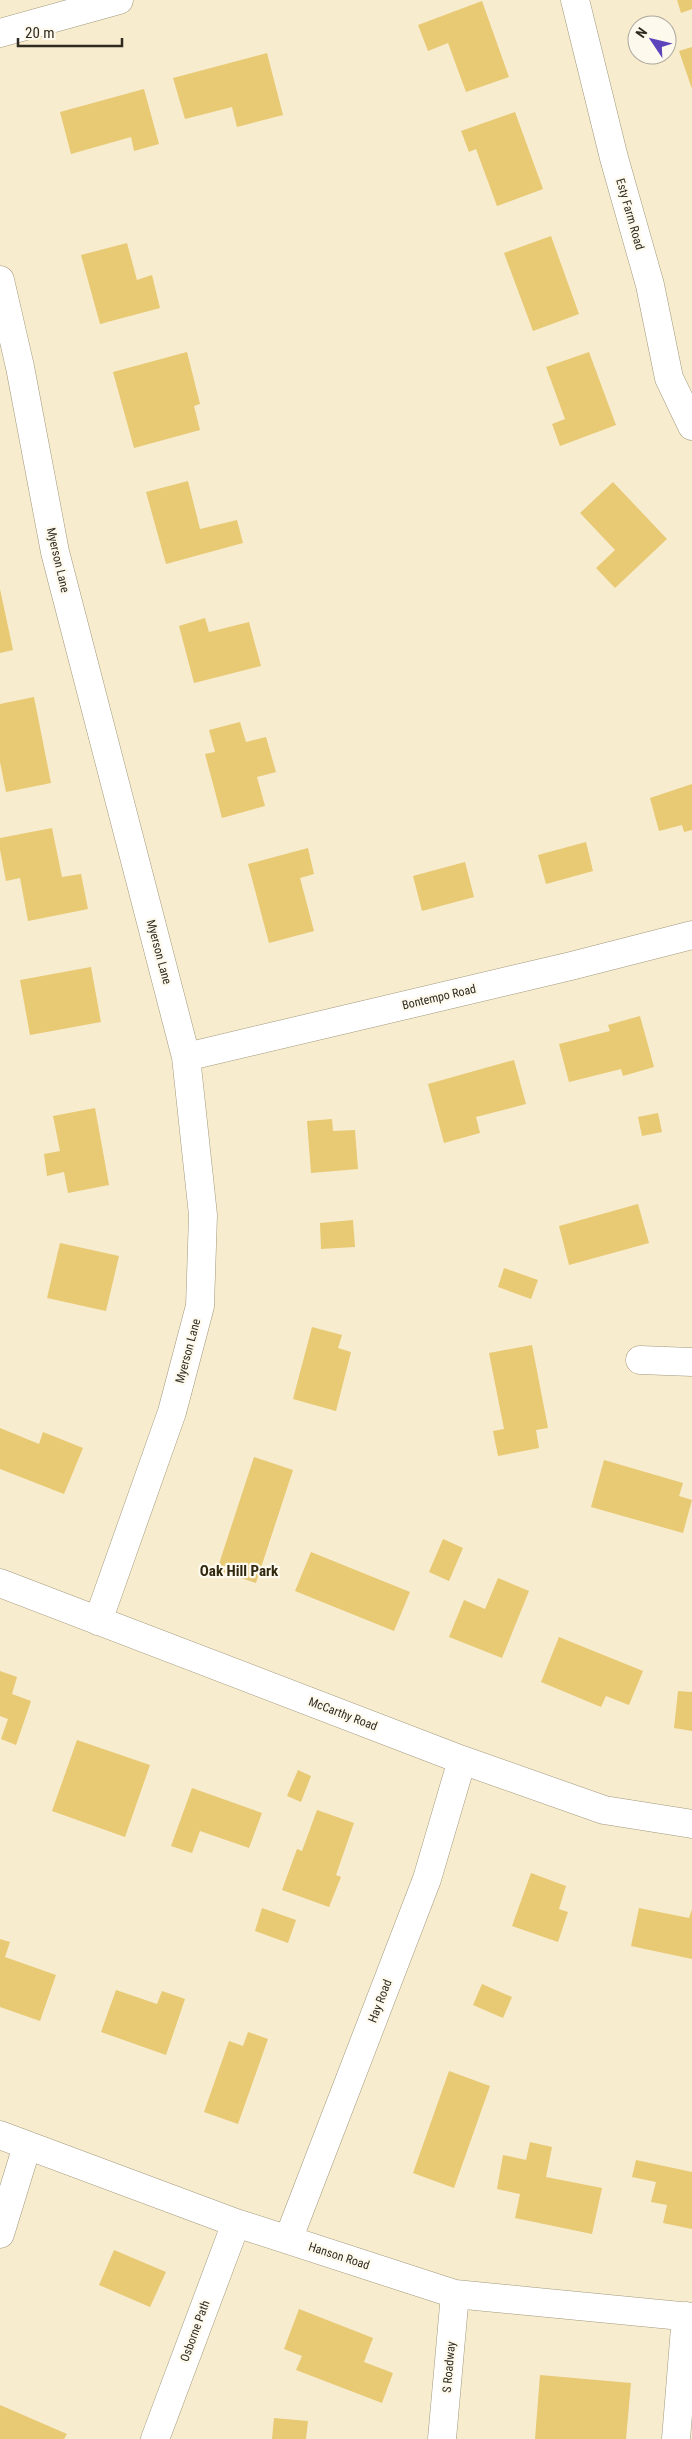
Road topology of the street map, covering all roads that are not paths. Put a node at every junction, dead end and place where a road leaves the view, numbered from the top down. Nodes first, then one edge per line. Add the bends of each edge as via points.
1 (119, 0) edge
2 (575, 0) edge
3 (0, 33) edge
4 (0, 280) edge
5 (692, 426) edge
6 (692, 935) edge
7 (186, 1057) junction
8 (640, 1360) dead end
9 (692, 1362) edge
10 (0, 1583) edge
11 (98, 1621) junction
12 (462, 1760) junction
13 (692, 1824) edge
14 (0, 2135) edge
15 (27, 2146) junction
16 (236, 2223) junction
17 (0, 2234) edge
18 (288, 2240) junction
19 (455, 2294) junction
20 (689, 2317) edge
21 (155, 2439) edge
22 (442, 2439) edge
23 (676, 2439) edge

1 - 3 street
2 - 5 street, Esty Farm Road via 650,285 669,378
4 - 7 street, Myerson Lane via 55,552
6 - 7 street, Bontempo Road
7 - 11 street, Myerson Lane via 203,1216 200,1306 172,1412
8 - 9 street
10 - 11 street, McCarthy Road
11 - 12 street, McCarthy Road
12 - 13 street, McCarthy Road via 604,1810
12 - 18 street, Hay Road via 427,1879
14 - 15 street, Hanson Road
15 - 16 street, Hanson Road
15 - 17 street
16 - 18 street, Hanson Road
16 - 21 street, Osborne Path
18 - 19 street, Hanson Road
19 - 20 street, Hanson Road
19 - 22 street, S Roadway
20 - 23 street

